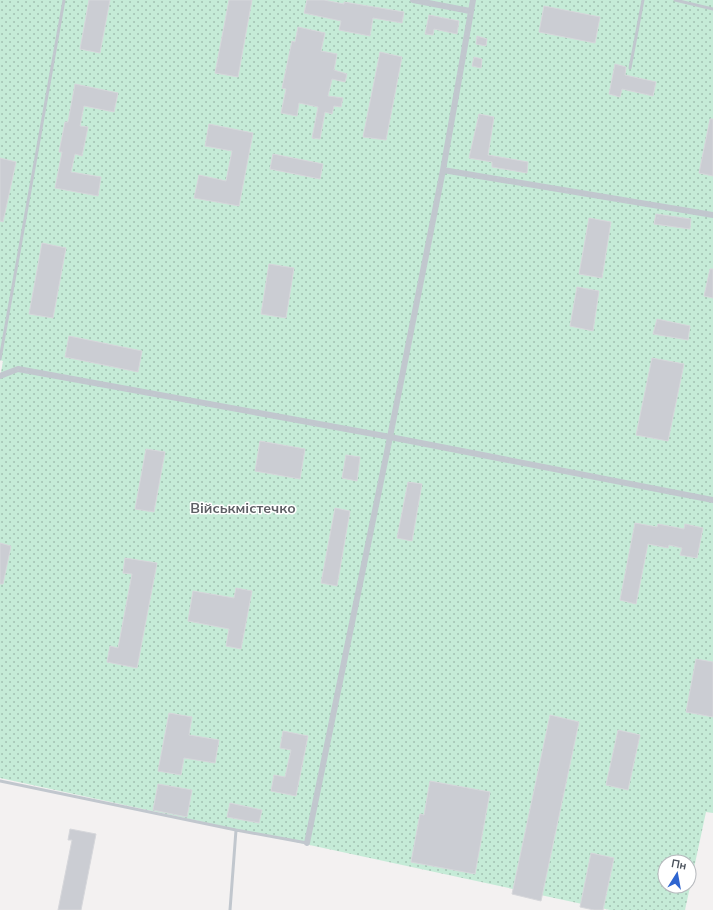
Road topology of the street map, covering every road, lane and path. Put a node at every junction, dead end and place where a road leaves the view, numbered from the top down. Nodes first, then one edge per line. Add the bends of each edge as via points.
1 (64, 0) edge
2 (413, 0) edge
3 (473, 0) edge
4 (643, 0) edge
5 (675, 0) edge
6 (713, 9) edge
7 (470, 12) junction
8 (630, 68) dead end
9 (443, 170) junction
10 (713, 215) edge
11 (0, 359) edge
12 (0, 376) edge
13 (390, 437) junction
14 (713, 500) edge
15 (0, 781) edge
16 (236, 830) junction
17 (307, 843) joint
18 (230, 910) edge

1 - 11 lane
2 - 7 street
3 - 7 street
4 - 8 lane
5 - 6 lane
7 - 9 street
9 - 10 street
9 - 13 street
12 - 13 street via 18,369
13 - 14 street
13 - 17 street
15 - 16 lane
16 - 17 lane
16 - 18 lane

